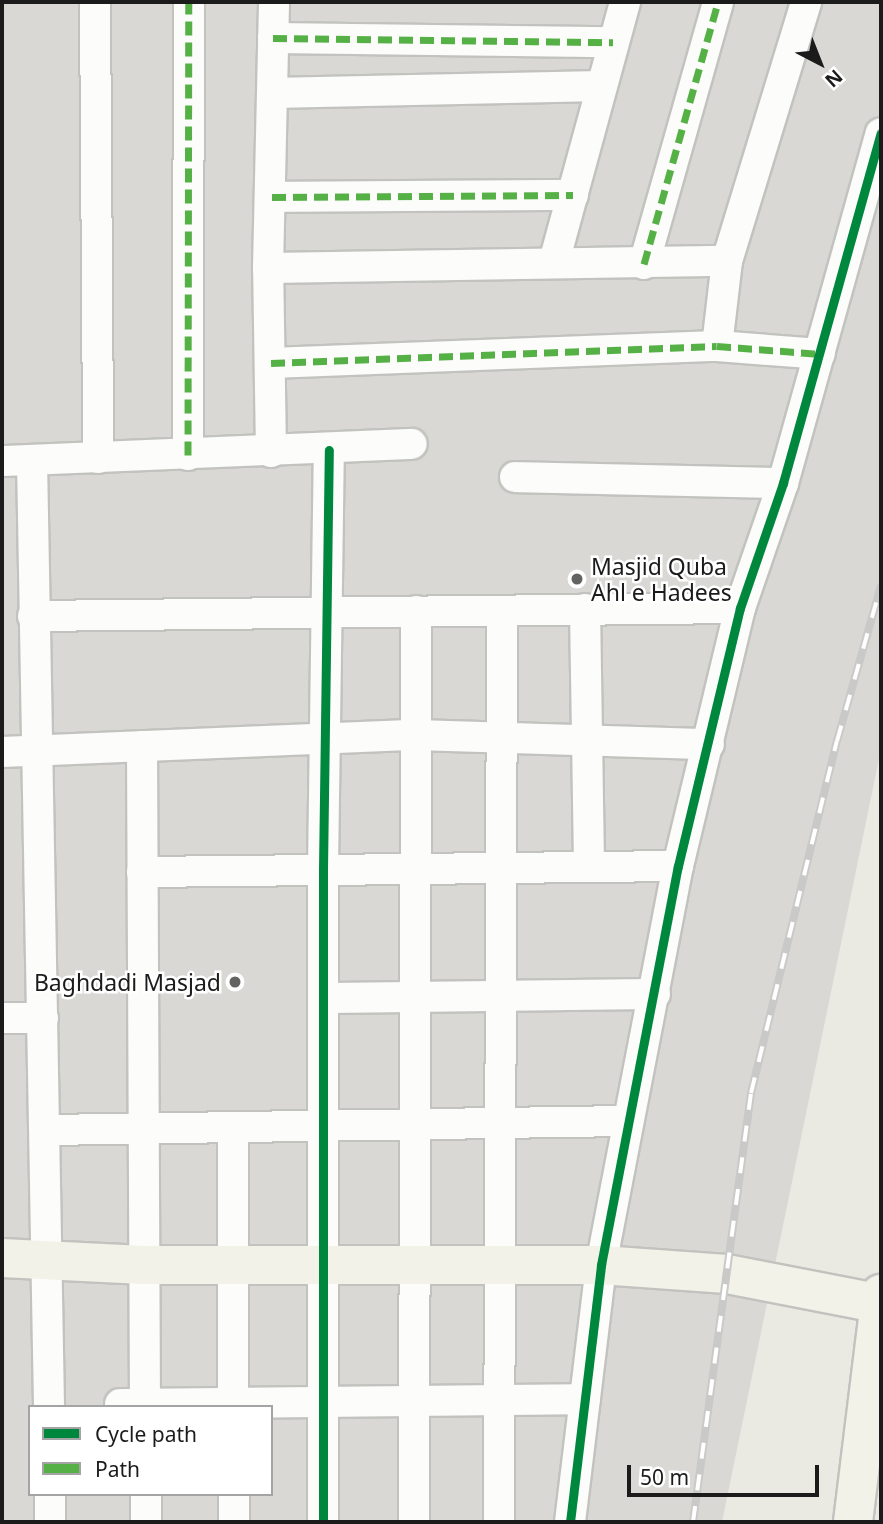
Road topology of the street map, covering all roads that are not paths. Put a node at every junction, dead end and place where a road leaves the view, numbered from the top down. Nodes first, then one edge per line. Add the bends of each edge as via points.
1 (95, 2) edge
2 (189, 2) edge
3 (274, 2) edge
4 (625, 2) edge
5 (718, 2) edge
6 (806, 2) edge
7 (273, 38) junction
8 (613, 42) junction
9 (601, 86) junction
10 (272, 93) junction
11 (881, 133) edge
12 (573, 195) junction
13 (272, 197) junction
14 (727, 261) junction
15 (554, 262) junction
16 (644, 264) junction
17 (268, 268) junction
18 (717, 346) junction
19 (820, 354) junction
20 (271, 363) junction
21 (412, 444) dead end
22 (329, 450) junction
23 (271, 452) junction
24 (187, 455) junction
25 (98, 458) junction
26 (32, 460) junction
27 (2, 461) edge
28 (514, 477) dead end
29 (783, 483) junction
30 (740, 608) junction
31 (584, 610) junction
32 (416, 611) junction
33 (502, 611) junction
34 (324, 612) junction
35 (33, 616) junction
36 (415, 735) junction
37 (326, 738) junction
38 (588, 739) junction
39 (501, 740) junction
40 (709, 744) junction
41 (142, 746) junction
42 (39, 751) junction
43 (2, 752) edge
44 (589, 865) junction
45 (501, 866) junction
46 (678, 866) junction
47 (414, 868) junction
48 (323, 869) junction
49 (142, 872) junction
50 (655, 994) junction
51 (500, 996) junction
52 (416, 997) junction
53 (326, 998) junction
54 (2, 1018) edge
55 (43, 1018) junction
56 (628, 1121) junction
57 (500, 1123) junction
58 (416, 1124) junction
59 (326, 1126) junction
60 (233, 1127) junction
61 (144, 1129) junction
62 (47, 1130) junction
63 (2, 1258) edge
64 (48, 1258) junction
65 (324, 1264) junction
66 (413, 1264) junction
67 (499, 1264) junction
68 (144, 1265) junction
69 (233, 1265) junction
70 (601, 1265) junction
71 (881, 1301) edge
72 (585, 1399) junction
73 (499, 1400) junction
74 (412, 1401) junction
75 (323, 1402) junction
76 (49, 1405) edge
77 (137, 1405) edge
78 (233, 1405) edge
79 (50, 1496) edge
80 (146, 1496) edge
81 (233, 1496) edge
82 (50, 1522) edge
83 (146, 1522) edge
84 (234, 1522) edge
85 (323, 1522) edge
86 (414, 1522) edge
87 (499, 1522) edge
88 (570, 1522) edge
89 (853, 1522) edge

1 - 25 street
2 - 24 street
3 - 7 street
4 - 8 street
5 - 16 street
6 - 14 street
7 - 8 street
7 - 10 street
8 - 9 street
9 - 10 street
9 - 12 street
10 - 13 street
11 - 19 street
12 - 13 street
12 - 15 street
13 - 17 street
14 - 16 street
14 - 18 street
15 - 16 street
15 - 17 street
17 - 20 street
18 - 19 street
18 - 20 street
19 - 29 street
20 - 23 street
21 - 22 street
22 - 23 street
22 - 34 street
23 - 24 street
24 - 25 street
25 - 26 street
26 - 27 street
26 - 35 street
28 - 29 street
29 - 30 street
30 - 31 street
30 - 40 street
31 - 33 street
31 - 38 street
32 - 33 street
32 - 34 street
32 - 36 street
33 - 39 street
34 - 35 street
34 - 37 street
35 - 42 street
36 - 37 street
36 - 39 street
36 - 47 street
37 - 41 street
37 - 48 street
38 - 39 street
38 - 40 street
38 - 44 street
39 - 45 street
40 - 46 street
41 - 42 street
41 - 49 street
42 - 43 street
42 - 55 street
44 - 45 street
44 - 46 street
45 - 47 street
45 - 51 street
46 - 50 street
47 - 48 street
47 - 52 street
48 - 49 street
48 - 53 street
49 - 61 street
50 - 51 street
50 - 56 street
51 - 52 street
51 - 57 street
52 - 53 street
52 - 58 street
53 - 59 street
54 - 55 street
55 - 62 street
56 - 57 street
56 - 70 street
57 - 58 street
57 - 67 street
58 - 59 street
58 - 66 street
59 - 60 street
59 - 65 street
60 - 61 street
60 - 69 street
61 - 62 street
61 - 68 street
62 - 64 street
63 - 64 street
64 - 68 street
64 - 76 street
65 - 66 street
65 - 69 street
65 - 75 street
66 - 67 street
66 - 74 street
67 - 70 street
67 - 73 street
68 - 69 street
68 - 77 street
69 - 78 street
70 - 71 street via 727,1274
70 - 72 street
71 - 89 street
72 - 73 street
72 - 88 street
73 - 74 street
73 - 87 street
74 - 75 street
74 - 86 street
75 - 78 street
75 - 85 street
77 - 78 street
79 - 82 street
80 - 83 street
81 - 84 street

